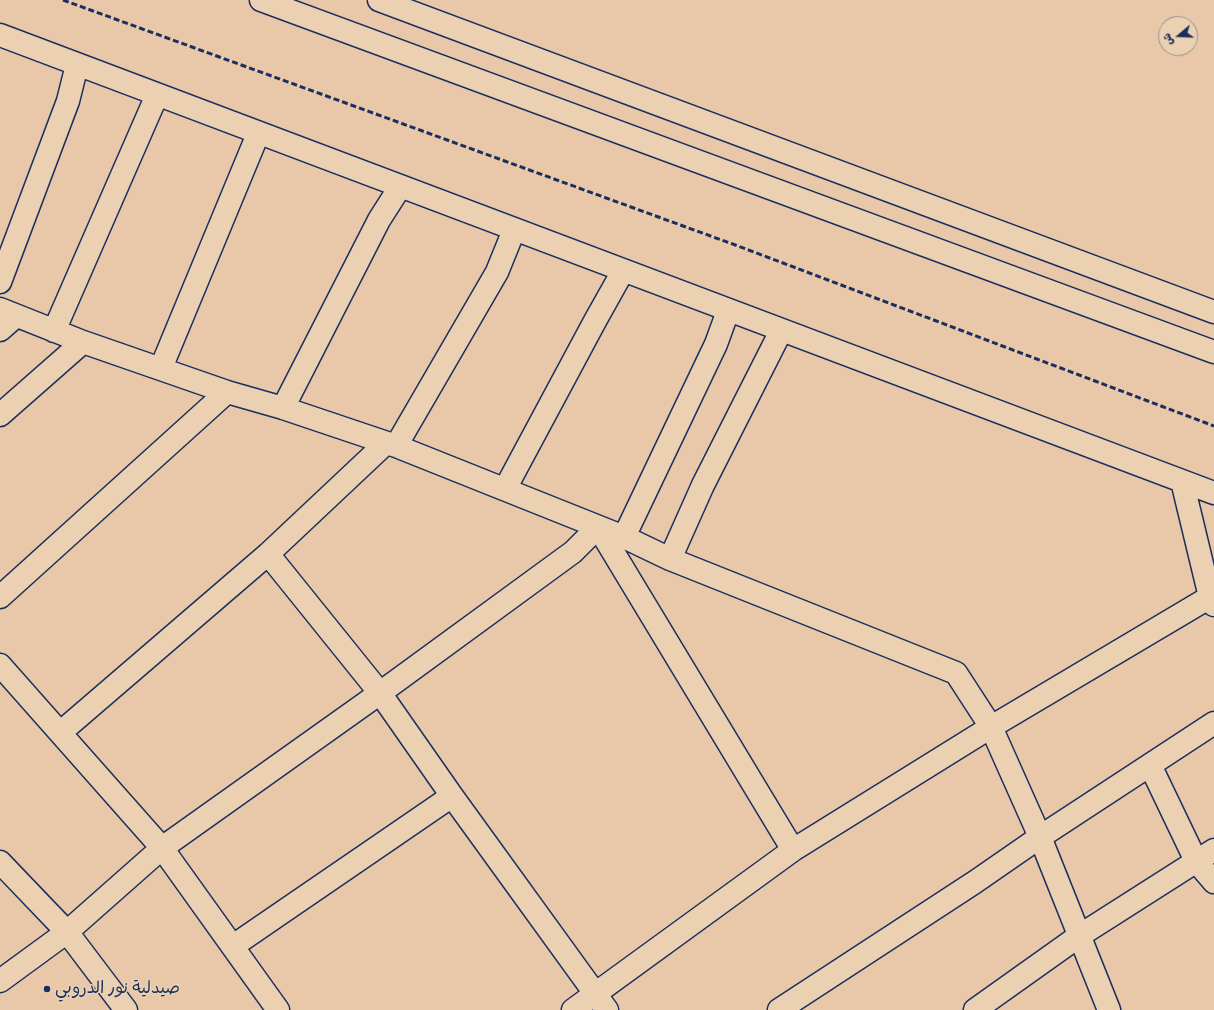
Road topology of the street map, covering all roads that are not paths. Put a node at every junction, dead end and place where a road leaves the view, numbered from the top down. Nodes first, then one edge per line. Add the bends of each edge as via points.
1 (261, 0) edge
2 (379, 0) edge
3 (0, 35) edge
4 (77, 65) junction
5 (157, 95) junction
6 (258, 134) junction
7 (400, 187) junction
8 (514, 230) junction
9 (623, 271) junction
10 (0, 282) edge
11 (728, 310) junction
12 (1214, 312) edge
13 (5, 318) edge
14 (54, 331) junction
15 (781, 331) junction
16 (83, 342) junction
17 (1214, 352) edge
18 (161, 368) junction
19 (227, 392) junction
20 (283, 408) junction
21 (0, 415) edge
22 (391, 445) junction
23 (1182, 481) junction
24 (505, 489) junction
25 (1214, 494) edge
26 (598, 527) junction
27 (624, 537) junction
28 (268, 554) junction
29 (670, 558) junction
30 (0, 597) edge
31 (1212, 601) edge
32 (0, 665) edge
33 (380, 693) junction
34 (1214, 723) edge
35 (991, 727) junction
36 (61, 732) junction
37 (1150, 765) junction
38 (452, 796) junction
39 (1040, 837) junction
40 (162, 848) junction
41 (793, 850) junction
42 (1205, 856) edge
43 (0, 862) edge
44 (1214, 882) edge
45 (67, 932) junction
46 (1079, 936) junction
47 (233, 946) junction
48 (0, 981) edge
49 (600, 1002) edge
50 (126, 1010) edge
51 (278, 1010) edge
52 (573, 1010) edge
53 (779, 1010) edge
54 (975, 1010) edge
55 (1109, 1010) edge

1 - 17 street
2 - 12 street
3 - 4 street
4 - 5 street
4 - 10 street via 68,101
5 - 6 street
5 - 14 street
6 - 7 street
6 - 18 street
7 - 8 street
7 - 20 street via 379,220
8 - 9 street
8 - 22 street via 496,272
9 - 11 street
9 - 24 street
11 - 15 street
11 - 27 street via 716,344
13 - 14 street
14 - 16 street
15 - 23 street
15 - 29 street via 703,485
16 - 18 street
16 - 21 street
18 - 19 street
19 - 20 street
19 - 30 street
20 - 22 street
22 - 24 street
22 - 28 street
23 - 25 street
23 - 31 street
24 - 26 street
26 - 27 street
26 - 33 street via 573,552
26 - 41 street
27 - 29 street
28 - 33 street
28 - 36 street
29 - 35 street via 956,673
31 - 35 street
32 - 36 street
33 - 38 street
33 - 40 street
34 - 37 street
35 - 39 street
35 - 41 street
36 - 40 street
37 - 39 street
37 - 42 street
38 - 47 street
38 - 49 street
39 - 46 street
39 - 53 street
40 - 45 street
40 - 47 street
41 - 49 street
42 - 44 street
42 - 46 street
43 - 45 street
45 - 48 street
45 - 50 street
46 - 54 street
46 - 55 street
47 - 51 street
49 - 52 street

